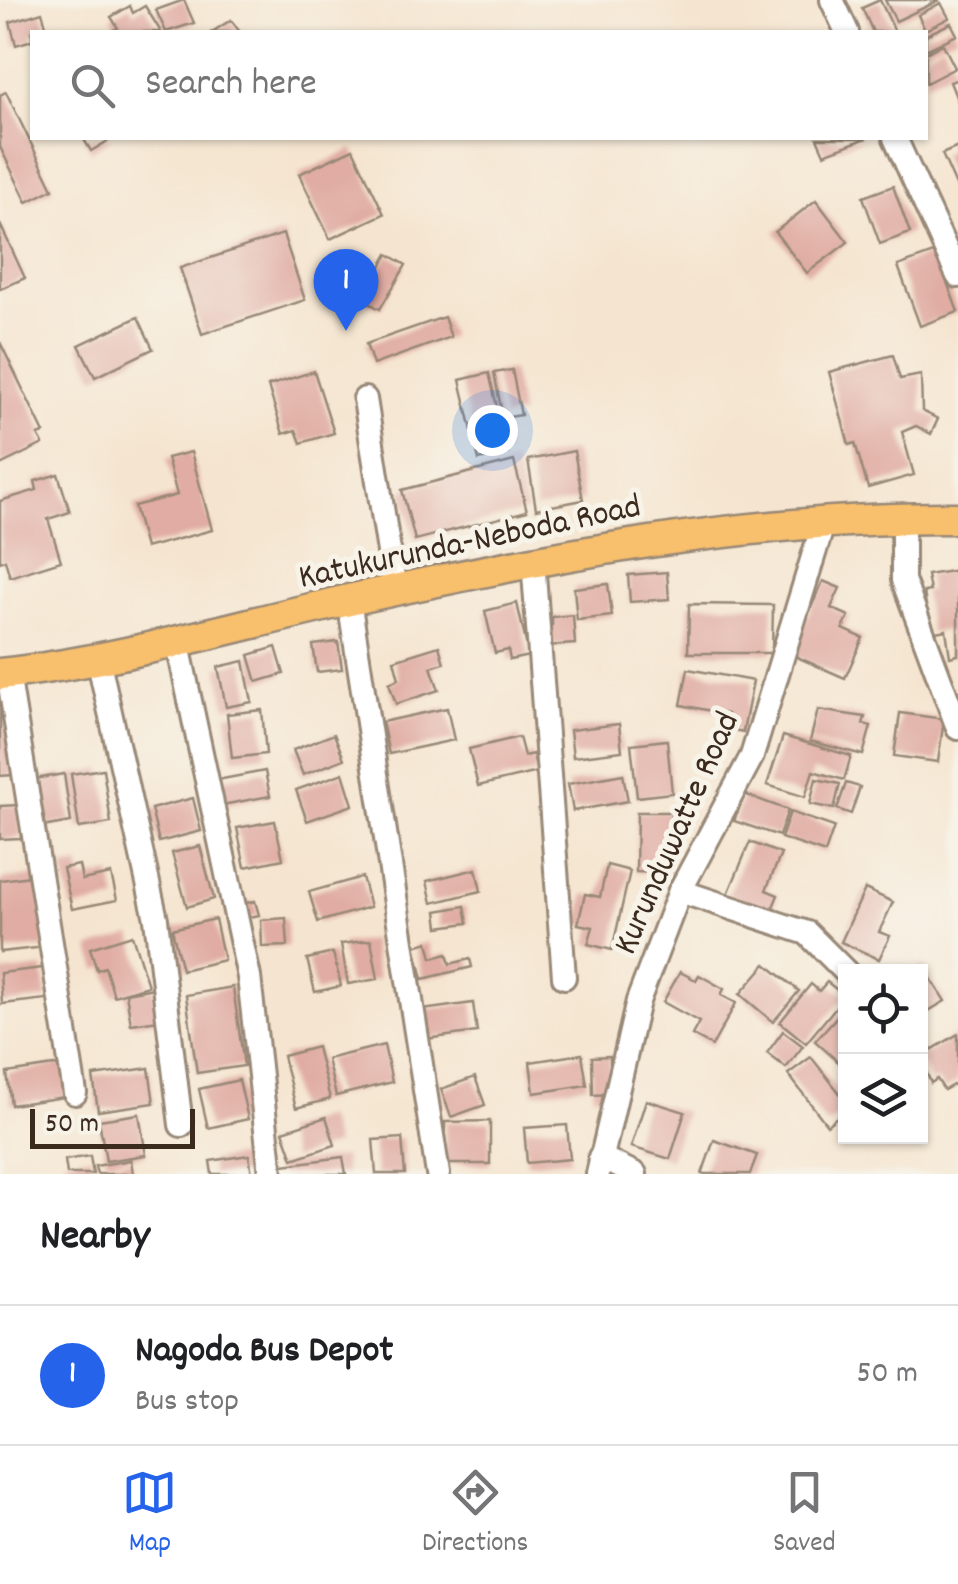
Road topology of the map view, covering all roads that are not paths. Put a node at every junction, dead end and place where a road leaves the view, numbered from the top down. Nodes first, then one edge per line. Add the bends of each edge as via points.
1 (832, 0) edge
2 (846, 30) edge
3 (896, 140) edge
4 (958, 276) edge
5 (364, 399) dead end
6 (903, 518) junction
7 (958, 518) edge
8 (824, 522) junction
9 (533, 560) junction
10 (395, 590) junction
11 (349, 600) junction
12 (178, 640) junction
13 (98, 658) junction
14 (4, 673) edge
15 (958, 728) edge
16 (680, 891) junction
17 (838, 964) edge
18 (564, 977) dead end
19 (75, 1093) dead end
20 (181, 1125) dead end
21 (599, 1166) edge
22 (271, 1174) edge
23 (438, 1174) edge
24 (635, 1174) edge

1 - 2 street
3 - 4 street
5 - 10 street
6 - 7 main road, Katukurunda-Neboda Road
6 - 8 main road, Katukurunda-Neboda Road
6 - 15 street via 903,580
8 - 9 main road, Katukurunda-Neboda Road via 678,535
8 - 16 street, Kurunduwatte Road via 752,756
9 - 10 main road, Katukurunda-Neboda Road
9 - 18 street
10 - 11 main road, Katukurunda-Neboda Road
11 - 12 main road, Katukurunda-Neboda Road
11 - 23 street
12 - 13 main road, Katukurunda-Neboda Road
12 - 22 street via 249,976
13 - 14 main road, Katukurunda-Neboda Road
13 - 20 street via 156,919
14 - 19 street
16 - 17 street via 807,933
16 - 21 street, Kurunduwatte Road via 638,1001
21 - 24 street

